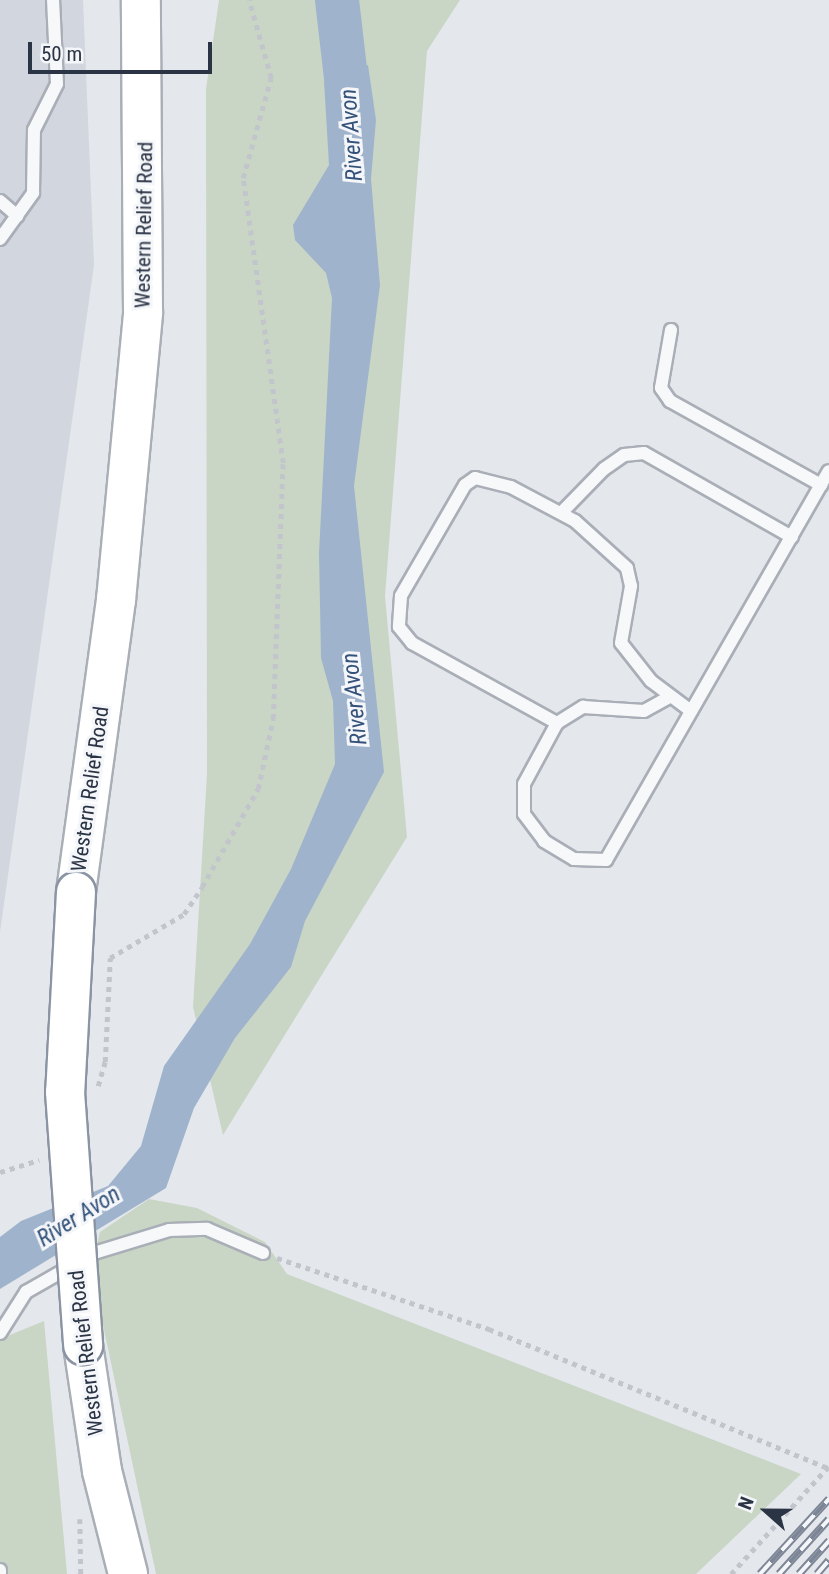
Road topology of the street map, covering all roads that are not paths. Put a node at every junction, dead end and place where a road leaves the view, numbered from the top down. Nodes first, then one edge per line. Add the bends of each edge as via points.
1 (52, 0) edge
2 (141, 0) edge
3 (0, 201) edge
4 (17, 216) junction
5 (0, 239) edge
6 (671, 330) dead end
7 (829, 471) edge
8 (821, 485) junction
9 (561, 513) junction
10 (792, 537) junction
11 (669, 697) junction
12 (691, 711) junction
13 (557, 723) junction
14 (263, 1253) road end
15 (0, 1333) edge
16 (128, 1574) edge

1 - 4 lane via 57,84 38,117 35,185
2 - 16 highway, Western Relief Road, bridge via 144,312 116,600 76,892 65,1092 83,1345 102,1471
3 - 4 lane
4 - 5 lane
6 - 8 lane via 661,388 670,401
7 - 8 lane
8 - 10 lane
9 - 10 lane via 614,462 644,453
9 - 11 lane via 608,546 627,568 631,586 621,643
9 - 13 lane via 511,487 475,478 465,485 396,612 412,643
10 - 12 lane
11 - 12 lane
11 - 13 lane via 644,711 583,708
12 - 13 lane via 606,860 574,859 544,841 524,814 524,784
14 - 15 lane via 207,1228 169,1230 94,1253 26,1292

